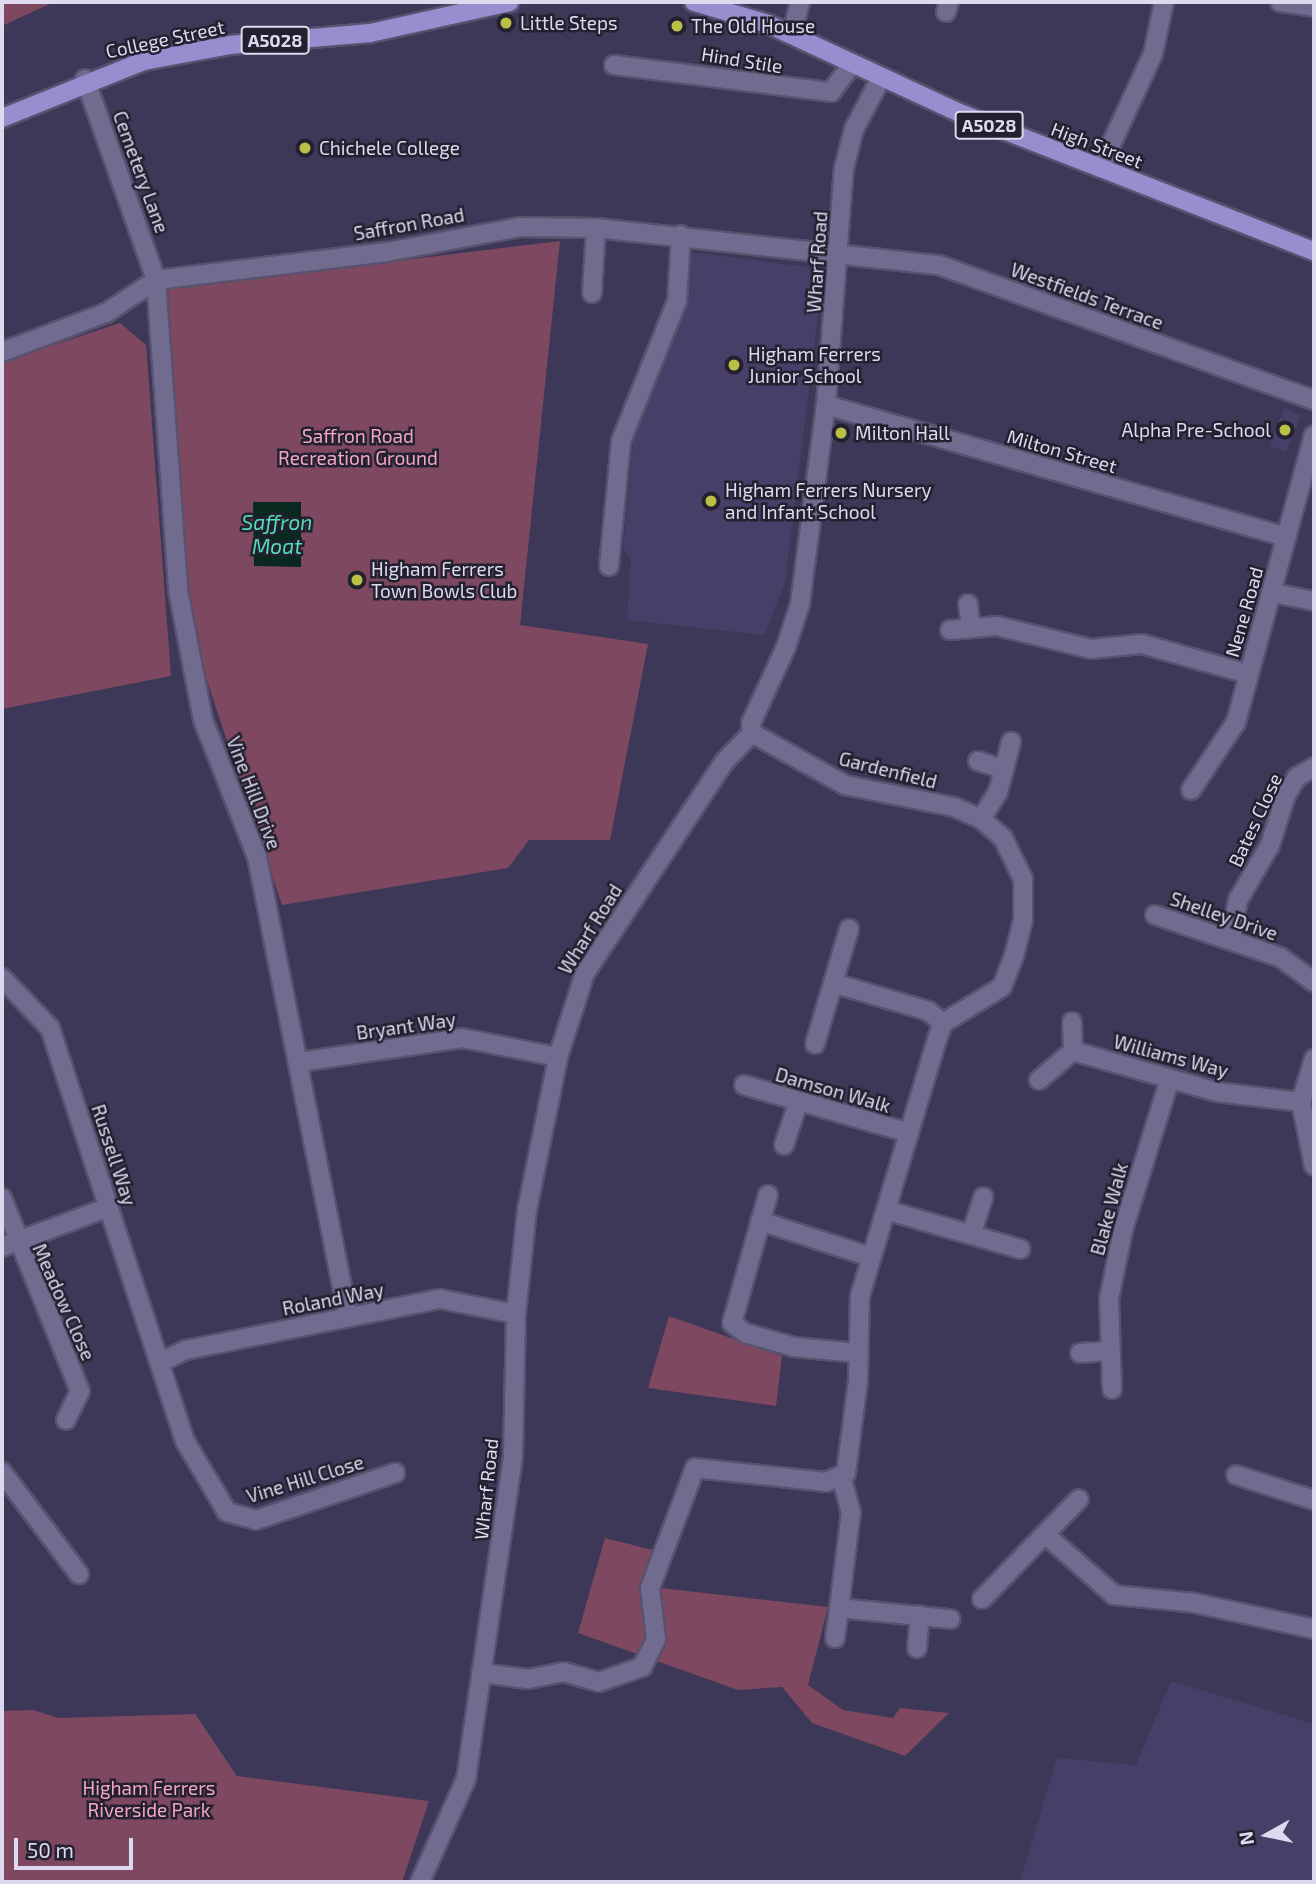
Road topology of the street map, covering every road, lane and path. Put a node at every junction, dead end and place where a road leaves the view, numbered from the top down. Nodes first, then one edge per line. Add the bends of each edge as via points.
1 (510, 2) edge
2 (694, 2) edge
3 (800, 2) edge
4 (1164, 2) edge
5 (1280, 2) edge
6 (1314, 8) edge
7 (792, 34) junction
8 (614, 65) dead end
9 (851, 65) junction
10 (881, 78) junction
11 (85, 79) junction
12 (2, 118) edge
13 (1100, 169) junction
14 (596, 228) junction
15 (681, 234) junction
16 (1314, 251) edge
17 (840, 258) junction
18 (156, 280) junction
19 (592, 293) dead end
20 (2, 352) edge
21 (1314, 400) edge
22 (826, 405) junction
23 (1314, 435) edge
24 (1286, 537) junction
25 (609, 566) dead end
26 (1273, 593) junction
27 (1314, 601) edge
28 (968, 604) dead end
29 (971, 628) junction
30 (950, 630) dead end
31 (1248, 674) junction
32 (752, 733) junction
33 (1011, 742) dead end
34 (978, 761) dead end
35 (1314, 767) edge
36 (1003, 769) junction
37 (1191, 790) dead end
38 (981, 819) junction
39 (1155, 915) dead end
40 (849, 929) dead end
41 (1231, 939) junction
42 (2, 978) edge
43 (1314, 982) edge
44 (833, 983) junction
45 (1072, 1022) dead end
46 (943, 1023) junction
47 (815, 1044) dead end
48 (1073, 1051) junction
49 (558, 1057) junction
50 (1314, 1059) edge
51 (300, 1062) junction
52 (1039, 1080) dead end
53 (1169, 1081) junction
54 (744, 1086) dead end
55 (1301, 1101) junction
56 (798, 1103) junction
57 (909, 1133) junction
58 (784, 1145) dead end
59 (1314, 1166) edge
60 (768, 1195) dead end
61 (983, 1197) dead end
62 (2, 1198) edge
63 (109, 1207) junction
64 (886, 1210) junction
65 (760, 1221) junction
66 (971, 1235) junction
67 (8, 1245) edge
68 (1020, 1250) dead end
69 (871, 1257) junction
70 (516, 1314) junction
71 (348, 1317) junction
72 (1106, 1351) junction
73 (858, 1353) junction
74 (1080, 1353) dead end
75 (161, 1362) junction
76 (1112, 1389) dead end
77 (66, 1420) dead end
78 (2, 1472) edge
79 (395, 1473) dead end
80 (1236, 1475) dead end
81 (842, 1479) junction
82 (1079, 1499) dead end
83 (1314, 1500) edge
84 (1047, 1536) junction
85 (79, 1574) dead end
86 (982, 1599) dead end
87 (839, 1608) junction
88 (920, 1615) junction
89 (950, 1619) dead end
90 (1314, 1629) edge
91 (835, 1638) dead end
92 (917, 1648) dead end
93 (481, 1673) junction
94 (420, 1882) edge

1 - 11 main road, College Street / A5028 via 370,33 199,50
2 - 7 main road, A5028
3 - 7 street
4 - 13 street via 1153,54
5 - 6 street
7 - 9 main road, High Street / A5028
8 - 9 street, Hind Stile via 831,92
9 - 10 main road, High Street / A5028
10 - 13 main road, High Street / A5028
10 - 17 street, Wharf Road via 847,148
11 - 12 main road, College Street / A5028
11 - 18 street, Cemetery Lane
13 - 16 main road, High Street / A5028
14 - 15 street, Saffron Road
14 - 18 street, Saffron Road via 520,227 387,252
14 - 19 street
15 - 17 street, Saffron Road
15 - 25 street via 677,300 621,440
17 - 21 street, Westfields Terrace via 939,265
17 - 22 street, Wharf Road
18 - 20 street, Saffron Road via 106,313
18 - 51 street, Vine Hill Drive via 178,590 203,720 257,857
22 - 24 street, Milton Street
22 - 32 street, Wharf Road via 800,604
23 - 24 street, Nene Road
24 - 26 street, Nene Road
26 - 27 street
26 - 31 street, Nene Road
28 - 29 street
29 - 30 street
29 - 31 street via 997,626 1091,649 1142,645
31 - 37 street, Nene Road via 1236,722
32 - 38 street, Gardenfield via 845,785
32 - 49 street, Wharf Road via 724,762 585,973
33 - 36 street
34 - 36 street
35 - 41 street, Bates Close via 1297,776 1286,796 1270,845 1238,900
36 - 38 street
38 - 46 street via 1003,838 1032,885 1002,987
39 - 41 street, Shelley Drive
40 - 44 street
41 - 43 street, Shelley Drive via 1280,957
42 - 63 street, Russell Way via 50,1028
44 - 46 street via 928,1011
44 - 47 street
45 - 48 street
46 - 57 street
48 - 52 street
48 - 53 street, Williams Way
49 - 51 street, Bryant Way via 463,1038
49 - 70 street, Wharf Road via 527,1210
50 - 55 street
51 - 71 street, Vine Hill Drive
53 - 55 street, Williams Way
53 - 72 street, Blake Walk via 1122,1230
54 - 56 street, Damson Walk
55 - 59 street
56 - 57 street, Damson Walk
56 - 58 street
57 - 64 street
60 - 65 street
61 - 66 street
62 - 67 street, Meadow Close
63 - 67 street
63 - 75 street, Russell Way
64 - 66 street
64 - 69 street
65 - 69 street
65 - 73 street via 732,1315 737,1330 794,1347
66 - 68 street
67 - 77 street, Meadow Close via 80,1391
69 - 73 street via 860,1296
70 - 71 street, Roland Way via 440,1299
70 - 93 street, Wharf Road via 513,1457
71 - 75 street, Roland Way via 186,1350
72 - 74 street
72 - 76 street, Blake Walk
73 - 81 street
75 - 79 street, Vine Hill Close via 185,1441 227,1513 241,1520
78 - 85 street
80 - 83 street
81 - 87 street via 851,1512
81 - 93 street via 695,1468 650,1588 656,1639 642,1667 599,1682 564,1672 528,1679
82 - 84 street
84 - 86 street
84 - 90 street via 1114,1595 1195,1603
87 - 88 street
87 - 91 street
88 - 89 street
88 - 92 street
93 - 94 street, Wharf Road via 466,1779

